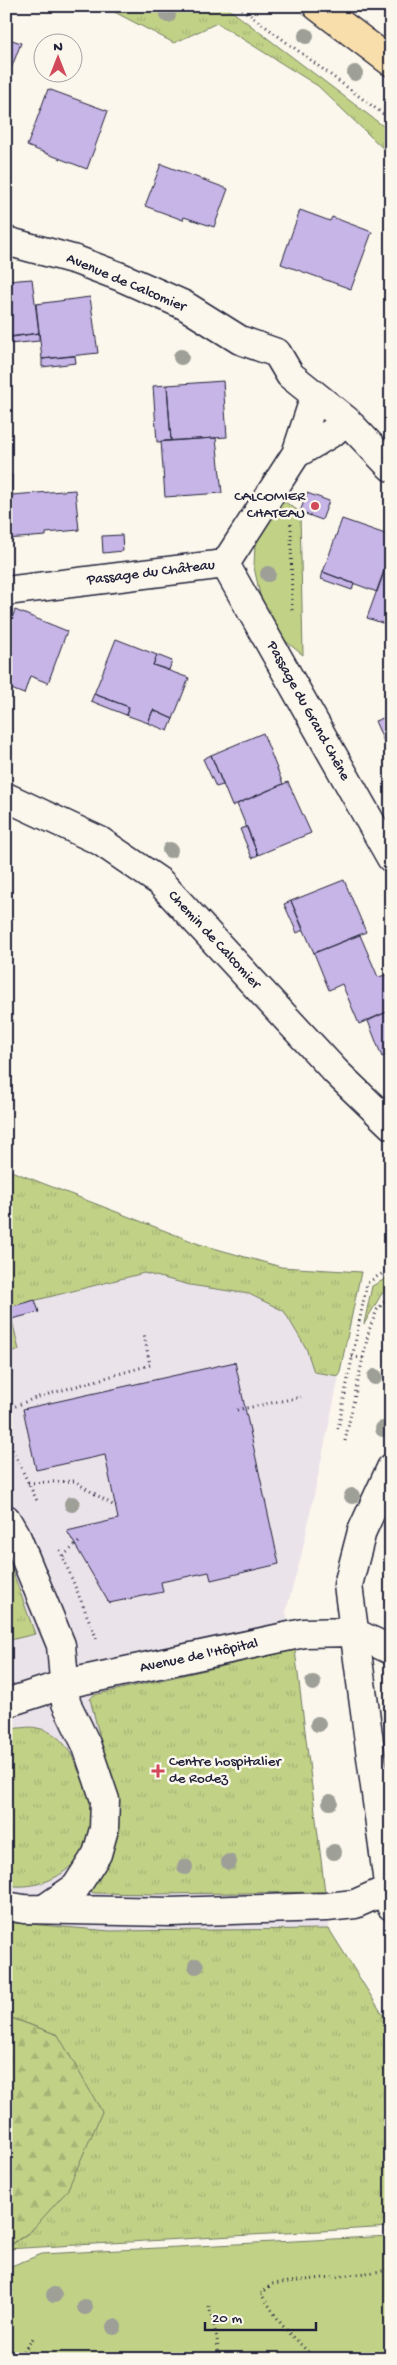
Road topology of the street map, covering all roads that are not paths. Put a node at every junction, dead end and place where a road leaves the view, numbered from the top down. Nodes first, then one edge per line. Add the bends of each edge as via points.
1 (317, 6) edge
2 (391, 62) edge
3 (6, 241) edge
4 (315, 396) junction
5 (346, 420) junction
6 (296, 454) junction
7 (391, 467) edge
8 (225, 564) junction
9 (6, 591) edge
10 (6, 797) edge
11 (391, 858) edge
12 (391, 1124) edge
13 (391, 1468) edge
14 (6, 1518) edge
15 (353, 1632) junction
16 (391, 1650) edge
17 (65, 1684) junction
18 (6, 1703) edge
19 (390, 1895) edge
20 (6, 1906) edge
21 (44, 1909) junction

1 - 2 main road
3 - 4 street, Avenue de Calcomier via 76,260 184,305 240,340 277,353 290,375
4 - 5 street, Avenue de Calcomier
4 - 6 street, Passage du Château
5 - 6 street, Passage du Château via 333,432
5 - 7 street, Avenue de Calcomier
6 - 8 street, Passage du Château
8 - 9 street, Passage du Château
8 - 11 street, Passage du Grand Chêne
10 - 12 street, Chemin de Calcomier via 100,841 160,882 336,1072
13 - 15 street via 362,1531 348,1585
14 - 17 street via 61,1645
15 - 16 street, Avenue de l'Hôpital
15 - 17 street, Avenue de l'Hôpital via 304,1633
15 - 19 street
17 - 18 street, Avenue de l'Hôpital
17 - 21 street via 66,1703 86,1744 105,1800 104,1829 97,1854 76,1887
19 - 21 street via 327,1908 170,1912
20 - 21 street

